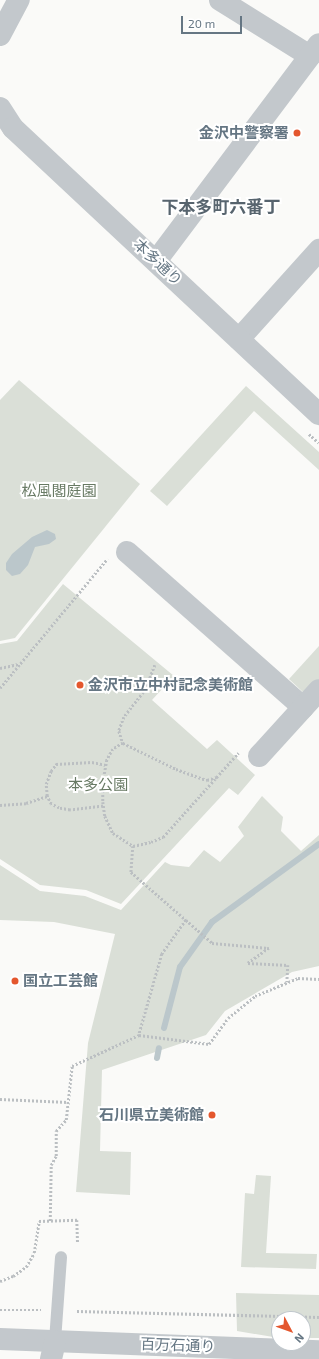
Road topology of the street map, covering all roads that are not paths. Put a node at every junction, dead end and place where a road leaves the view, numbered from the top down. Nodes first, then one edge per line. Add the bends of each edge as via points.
1 (19, 0) edge
2 (220, 0) edge
3 (0, 36) edge
4 (314, 50) edge
5 (0, 108) edge
6 (319, 250) edge
7 (156, 261) junction
8 (239, 339) junction
9 (319, 414) edge
10 (127, 552) road end
11 (319, 690) edge
12 (303, 707) junction
13 (259, 756) dead end
14 (61, 1257) dead end
15 (0, 1338) edge
16 (53, 1350) edge
17 (319, 1351) edge
18 (237, 1353) edge
19 (294, 1354) edge

1 - 3 street
2 - 4 street
4 - 7 street
5 - 7 street, 本多通り via 13,128
6 - 8 street
7 - 8 street, 本多通り
8 - 9 street, 本多通り
10 - 12 street
11 - 12 street
12 - 13 street
14 - 16 lane
15 - 16 street, 百万石通り
16 - 18 street, 百万石通り
17 - 19 street, 百万石通り
18 - 19 street, 百万石通り

